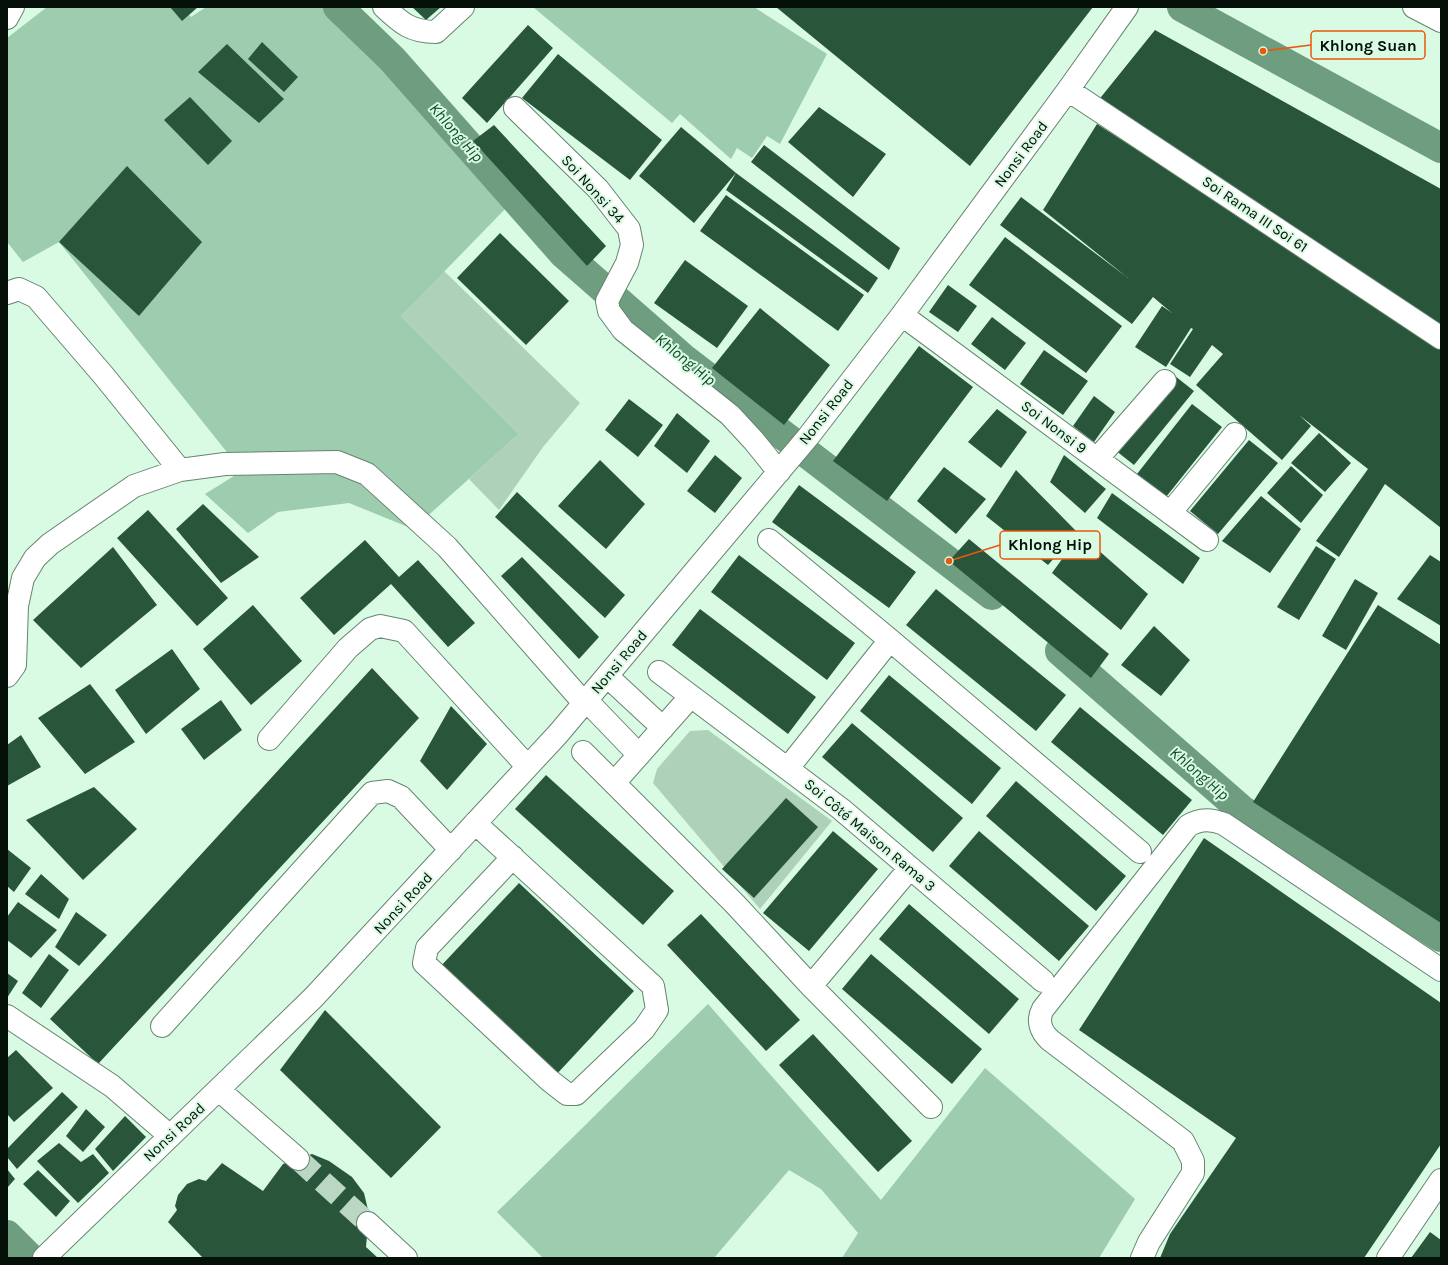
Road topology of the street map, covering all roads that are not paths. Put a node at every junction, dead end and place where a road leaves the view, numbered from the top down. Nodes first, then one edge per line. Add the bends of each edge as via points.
1 (13, 7) edge
2 (384, 7) edge
3 (463, 7) edge
4 (1127, 7) edge
5 (1414, 7) edge
6 (7, 18) edge
7 (1441, 21) edge
8 (1068, 90) junction
9 (515, 108) dead end
10 (7, 293) edge
11 (902, 315) junction
12 (1441, 338) edge
13 (1165, 381) dead end
14 (1236, 434) dead end
15 (1097, 459) junction
16 (784, 466) junction
17 (180, 470) junction
18 (1170, 513) junction
19 (768, 540) dead end
20 (1207, 540) dead end
21 (890, 640) junction
22 (659, 672) dead end
23 (7, 676) edge
24 (607, 676) junction
25 (691, 696) junction
26 (585, 702) junction
27 (663, 728) junction
28 (269, 739) dead end
29 (583, 752) dead end
30 (639, 754) junction
31 (526, 766) junction
32 (788, 768) junction
33 (614, 783) junction
34 (475, 823) junction
35 (451, 850) junction
36 (1140, 852) dead end
37 (513, 857) junction
38 (910, 868) junction
39 (1441, 970) edge
40 (1043, 981) dead end
41 (811, 986) junction
42 (7, 1016) edge
43 (162, 1026) dead end
44 (219, 1090) junction
45 (931, 1107) dead end
46 (170, 1136) junction
47 (298, 1159) tunnel mouth
48 (1441, 1180) edge
49 (368, 1222) tunnel mouth
50 (48, 1254) edge
51 (406, 1258) edge
52 (1142, 1258) edge
53 (1388, 1258) edge

1 - 6 street
2 - 3 street via 403,24 422,32 436,32
4 - 8 street, Nonsi Road
5 - 7 street
8 - 11 street, Nonsi Road
8 - 12 street, Soi Rama III Soi 61
9 - 16 street, Soi Nonsi 34 via 598,189 629,230 632,245 627,263 612,292 609,312 623,330 730,415 754,441
10 - 17 street via 19,289 36,297
11 - 15 street, Soi Nonsi 9
11 - 16 street, Nonsi Road
13 - 15 street
14 - 18 street
15 - 18 street, Soi Nonsi 9
16 - 24 street, Nonsi Road
17 - 23 street via 134,486 50,544 35,558 23,578 17,606 15,665
17 - 26 street via 225,464 317,461 337,462 367,474 448,547
18 - 20 street, Soi Nonsi 9
19 - 21 street
21 - 32 street
21 - 36 street
22 - 25 street, Soi Côté Maison Rama 3
24 - 26 street, Nonsi Road
24 - 27 street
25 - 27 street
25 - 32 street, Soi Côté Maison Rama 3
26 - 30 street
26 - 31 street, Nonsi Road
27 - 30 street
28 - 31 street via 348,648 370,629 380,626 404,631
29 - 33 street
30 - 33 street
31 - 34 street, Nonsi Road
32 - 38 street, Soi Côté Maison Rama 3 via 841,808
33 - 41 street via 735,904
34 - 35 street, Nonsi Road
34 - 37 street
35 - 43 street via 401,797 388,791 372,793
35 - 44 street, Nonsi Road via 314,998
37 - 37 street via 653,986 657,1010 644,1030 576,1094 567,1094 549,1080 424,963 427,948
38 - 40 street, Soi Côté Maison Rama 3
38 - 41 street
39 - 52 street via 1224,824 1214,820 1202,820 1188,826 1040,1016 1043,1032 1050,1040 1183,1141 1192,1156 1193,1173 1149,1242
41 - 45 street
42 - 46 street via 112,1086
44 - 46 street, Nonsi Road
44 - 47 street
46 - 50 street, Nonsi Road
48 - 53 street
49 - 51 street

